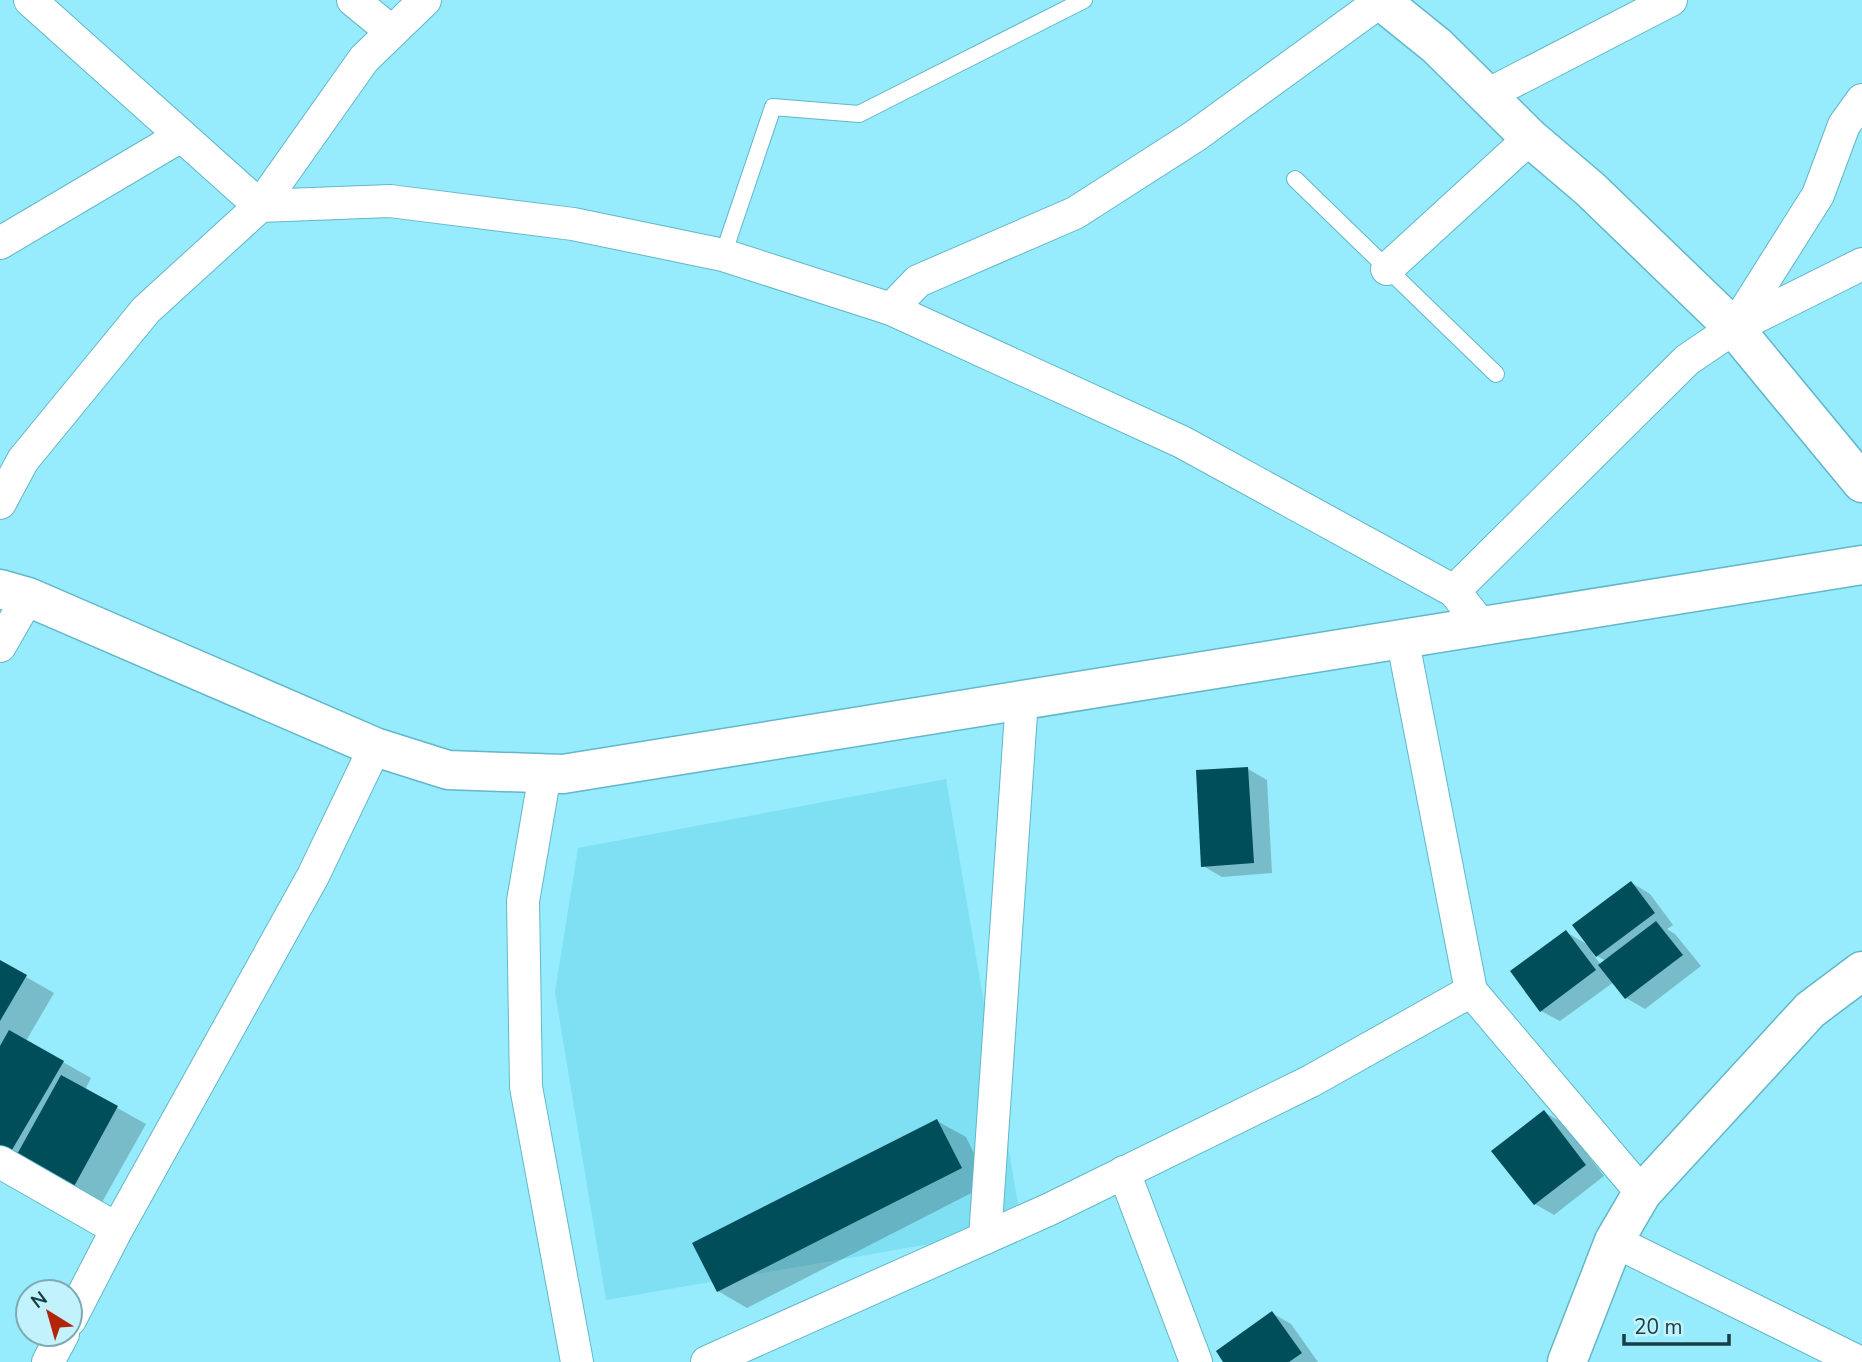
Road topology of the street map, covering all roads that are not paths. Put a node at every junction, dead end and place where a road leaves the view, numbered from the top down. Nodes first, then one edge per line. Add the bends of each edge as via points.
1 (30, 0) edge
2 (353, 0) edge
3 (425, 0) edge
4 (1084, 0) edge
5 (1381, 0) edge
6 (1671, 0) edge
7 (59, 10) edge
8 (392, 32) junction
9 (1487, 96) junction
10 (1862, 100) edge
11 (181, 136) junction
12 (1530, 138) junction
13 (1295, 179) dead end
14 (260, 206) junction
15 (0, 243) edge
16 (723, 255) junction
17 (1862, 264) edge
18 (1387, 269) junction
19 (891, 309) junction
20 (1734, 328) junction
21 (1496, 374) dead end
22 (1862, 483) edge
23 (0, 503) edge
24 (1862, 565) edge
25 (1454, 591) junction
26 (14, 593) edge
27 (1480, 625) junction
28 (1402, 637) junction
29 (0, 646) edge
30 (1022, 699) junction
31 (375, 747) junction
32 (545, 774) junction
33 (1862, 971) edge
34 (1471, 991) junction
35 (0, 1162) edge
36 (1124, 1172) junction
37 (1642, 1193) junction
38 (117, 1229) junction
39 (985, 1238) junction
40 (1614, 1241) junction
41 (84, 1293) edge
42 (577, 1362) edge
43 (707, 1362) edge
44 (1196, 1362) edge
45 (1567, 1362) edge
46 (1859, 1362) edge

1 - 7 street
2 - 8 street
3 - 8 street
4 - 16 lane via 859,114 773,107
5 - 9 street
5 - 19 street via 1195,136 1075,213 918,281
6 - 9 street
7 - 11 street
8 - 14 street via 364,59
9 - 12 street
10 - 20 street via 1844,125 1818,195
11 - 14 street
11 - 15 street
12 - 18 street
12 - 20 street via 1590,189
13 - 18 lane
14 - 16 street via 390,201 573,224
14 - 23 street via 146,310 23,460
16 - 19 street
17 - 20 street
18 - 21 lane
19 - 25 street via 1182,442
20 - 22 street
20 - 25 street via 1687,360
24 - 27 street
25 - 27 street
26 - 29 street
26 - 31 street
27 - 28 street
28 - 30 street
28 - 34 street
30 - 32 street via 564,775
30 - 39 street
31 - 32 street via 448,770
31 - 38 street via 313,876
32 - 42 street via 523,901 526,1087
33 - 37 street via 1810,1010
34 - 36 street via 1311,1082
34 - 37 street
35 - 38 street
36 - 39 street
36 - 44 street
37 - 40 street
38 - 41 street
39 - 43 street
40 - 45 street
40 - 46 street

